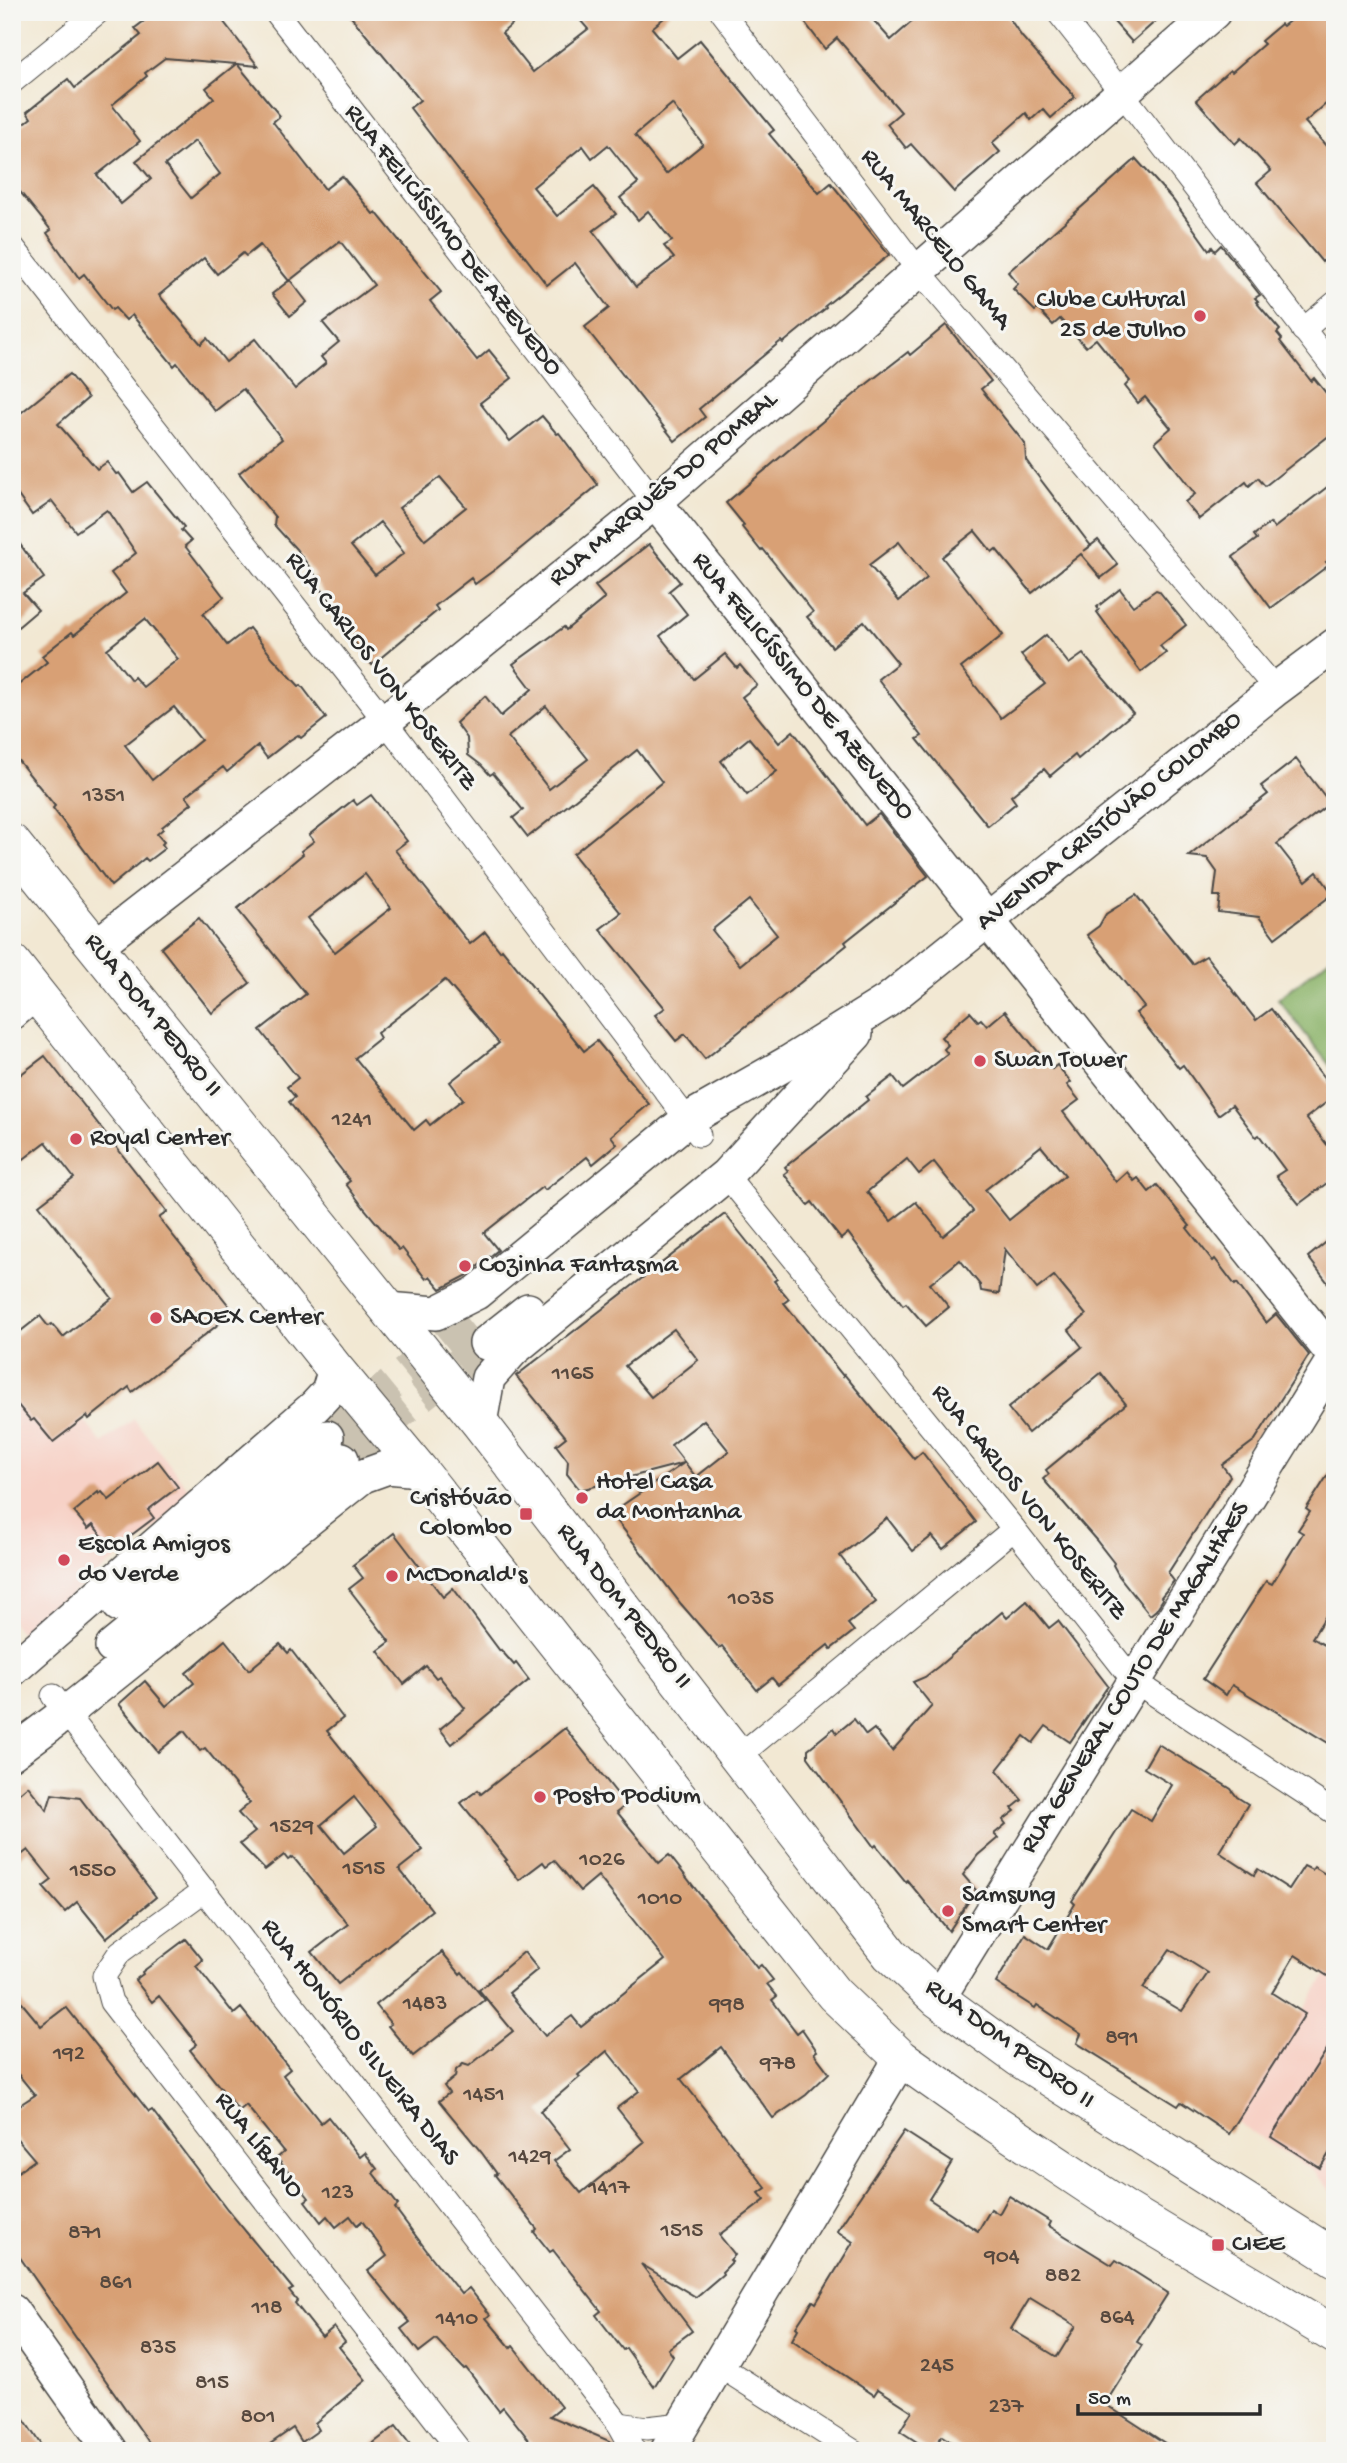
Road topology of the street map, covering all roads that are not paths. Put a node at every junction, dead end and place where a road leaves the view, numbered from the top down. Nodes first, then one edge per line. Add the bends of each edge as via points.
1 (98, 12) edge
2 (276, 12) edge
3 (722, 12) edge
4 (1058, 12) edge
5 (1214, 12) edge
6 (12, 82) edge
7 (1122, 93) junction
8 (12, 246) edge
9 (919, 271) junction
10 (1335, 303) edge
11 (1303, 330) junction
12 (1335, 370) edge
13 (655, 502) junction
14 (1335, 645) edge
15 (1276, 689) junction
16 (385, 721) junction
17 (12, 843) edge
18 (987, 920) junction
19 (96, 946) junction
20 (12, 963) edge
21 (24, 1003) edge
22 (799, 1073) junction
23 (693, 1127) junction
24 (726, 1175) junction
25 (388, 1309) junction
26 (1335, 1357) edge
27 (335, 1369) junction
28 (480, 1423) junction
29 (419, 1471) junction
30 (1014, 1528) junction
31 (1133, 1680) junction
32 (15, 1683) edge
33 (60, 1704) junction
34 (12, 1733) edge
35 (12, 1753) edge
36 (739, 1756) junction
37 (1335, 1813) edge
38 (205, 1890) junction
39 (938, 1999) junction
40 (901, 2058) junction
41 (1335, 2258) edge
42 (12, 2311) edge
43 (1335, 2335) edge
44 (718, 2365) junction
45 (619, 2424) junction
46 (674, 2437) edge
47 (111, 2451) edge
48 (460, 2451) edge
49 (634, 2451) edge
50 (853, 2451) edge

1 - 6 street
2 - 13 street, RUA FELICÍSSIMO DE AZEVEDO
3 - 9 street, RUA MARCELO GAMA
4 - 7 street
5 - 7 main road, RUA MARQUÊS DO POMBAL
7 - 9 main road, RUA MARQUÊS DO POMBAL
7 - 11 street
8 - 16 street, RUA CARLOS VON KOSERITZ
9 - 13 main road, RUA MARQUÊS DO POMBAL
9 - 15 street, RUA MARCELO GAMA
10 - 11 street
11 - 12 street
13 - 16 main road, RUA MARQUÊS DO POMBAL
13 - 18 main road, RUA FELICÍSSIMO DE AZEVEDO
14 - 15 main road, AVENIDA CRISTÓVÃO COLOMBO
15 - 18 main road, AVENIDA CRISTÓVÃO COLOMBO
16 - 19 main road, RUA MARQUÊS DO POMBAL
16 - 23 street, RUA CARLOS VON KOSERITZ
17 - 19 main road, RUA DOM PEDRO II
18 - 22 main road, AVENIDA CRISTÓVÃO COLOMBO
18 - 26 main road, RUA FELICÍSSIMO DE AZEVEDO
19 - 25 main road, RUA DOM PEDRO II
20 - 21 main road
21 - 27 main road
22 - 23 main road
22 - 23 main road via 478,1332
22 - 24 main road, AVENIDA CRISTÓVÃO COLOMBO
23 - 25 main road via 476,1293 436,1313
24 - 28 main road, AVENIDA CRISTÓVÃO COLOMBO via 513,1350 488,1378
24 - 30 street, RUA CARLOS VON KOSERITZ
25 - 28 main road, RUA DOM PEDRO II
26 - 31 main road, RUA GENERAL COUTO DE MAGALHÃES
27 - 29 main road
27 - 32 main road via 328,1392 315,1406
28 - 36 main road, RUA DOM PEDRO II
29 - 33 main road via 388,1468 363,1476
29 - 40 main road via 834,1994
30 - 31 street, RUA CARLOS VON KOSERITZ
30 - 36 street
31 - 37 street, RUA CARLOS VON KOSERITZ
31 - 39 main road, RUA GENERAL COUTO DE MAGALHÃES
32 - 33 main road via 335,1448
33 - 34 main road
33 - 35 main road
33 - 38 street, RUA HONÓRIO SILVEIRA DIAS
36 - 39 main road, RUA DOM PEDRO II via 890,1954
38 - 45 street, RUA HONÓRIO SILVEIRA DIAS
38 - 48 street, RUA LÍBANO via 120,1952 104,1976 111,2002
39 - 41 main road, RUA DOM PEDRO II via 1019,2059
40 - 43 main road via 1124,2209
40 - 44 main road
42 - 47 main road
44 - 46 main road
44 - 50 street
45 - 46 street
45 - 49 street, RUA HONÓRIO SILVEIRA DIAS

